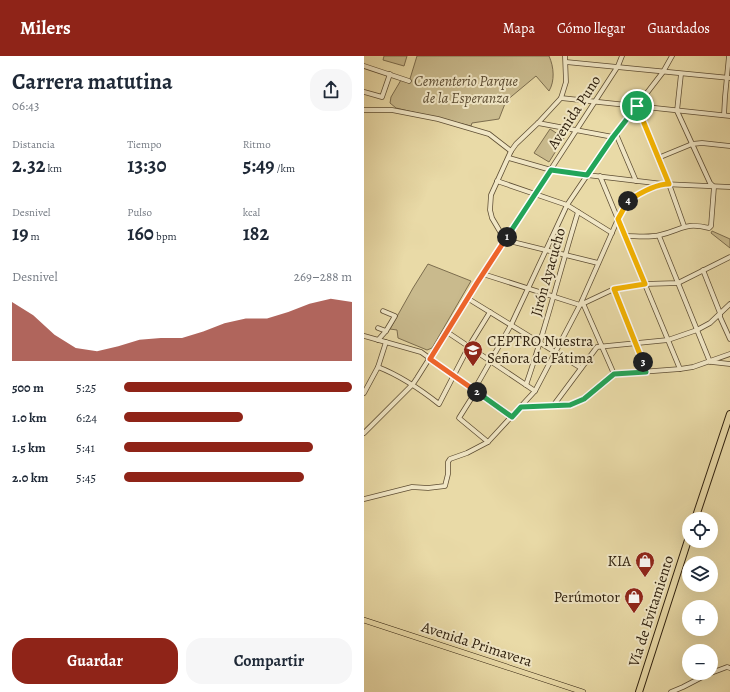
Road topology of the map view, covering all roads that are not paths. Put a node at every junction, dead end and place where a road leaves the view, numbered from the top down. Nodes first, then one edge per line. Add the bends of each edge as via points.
1 (565, 56) edge
2 (622, 56) edge
3 (672, 56) edge
4 (729, 56) edge
5 (566, 62) junction
6 (365, 66) edge
7 (618, 66) junction
8 (364, 72) edge
9 (663, 72) junction
10 (390, 74) junction
11 (681, 74) junction
12 (728, 78) edge
13 (409, 81) dead end
14 (364, 92) edge
15 (561, 98) junction
16 (595, 102) junction
17 (637, 106) junction
18 (364, 110) edge
19 (677, 111) junction
20 (724, 116) junction
21 (730, 116) edge
22 (538, 123) junction
23 (576, 131) junction
24 (615, 135) junction
25 (692, 144) junction
26 (730, 146) edge
27 (511, 151) junction
28 (509, 158) junction
29 (658, 158) junction
30 (551, 170) junction
31 (587, 175) junction
32 (600, 176) junction
33 (497, 181) junction
34 (636, 181) junction
35 (663, 184) junction
36 (669, 184) junction
37 (714, 187) junction
38 (730, 187) edge
39 (535, 194) junction
40 (566, 205) junction
41 (578, 212) junction
42 (618, 219) junction
43 (684, 226) junction
44 (612, 233) junction
45 (625, 236) junction
46 (659, 236) junction
47 (505, 240) junction
48 (545, 250) junction
49 (564, 255) junction
50 (730, 257) edge
51 (598, 263) junction
52 (704, 270) junction
53 (482, 274) junction
54 (678, 283) junction
55 (645, 284) junction
56 (528, 288) junction
57 (614, 289) junction
58 (553, 296) junction
59 (467, 298) junction
60 (582, 303) junction
61 (730, 304) edge
62 (383, 311) dead end
63 (490, 312) junction
64 (720, 313) junction
65 (511, 325) junction
66 (378, 328) dead end
67 (697, 330) junction
68 (386, 331) junction
69 (446, 332) junction
70 (364, 336) edge
71 (378, 340) junction
72 (668, 340) junction
73 (730, 340) edge
74 (386, 342) junction
75 (540, 343) junction
76 (636, 343) junction
77 (469, 346) junction
78 (603, 347) junction
79 (556, 352) junction
80 (730, 354) edge
81 (430, 359) junction
82 (491, 360) junction
83 (710, 362) junction
84 (730, 364) edge
85 (378, 367) junction
86 (581, 368) junction
87 (680, 369) junction
88 (646, 372) junction
89 (614, 374) junction
90 (454, 376) junction
91 (413, 384) junction
92 (526, 385) junction
93 (475, 391) junction
94 (535, 391) junction
95 (364, 393) edge
96 (553, 406) junction
97 (521, 407) junction
98 (730, 414) edge
99 (512, 417) junction
100 (364, 433) edge
101 (488, 442) junction
102 (364, 499) edge
103 (697, 512) edge
104 (685, 548) edge
105 (364, 620) edge
106 (730, 668) edge
107 (718, 670) edge
108 (696, 680) edge
109 (583, 692) edge
110 (638, 692) edge
111 (671, 692) edge

1 - 5 street
2 - 7 street, Avenida Puno
3 - 9 street
4 - 12 street
5 - 7 street
5 - 15 street via 566,82
6 - 8 street
6 - 10 street
7 - 9 street
7 - 16 street, Avenida Puno
9 - 11 street
9 - 17 street
10 - 13 street
10 - 14 street via 382,97
11 - 12 street
11 - 19 street
12 - 20 street
15 - 16 street
15 - 22 street
16 - 17 street
16 - 23 street, Avenida Puno
17 - 19 street
17 - 24 street
17 - 29 street
18 - 27 street via 392,110 438,119 489,134
19 - 20 street
19 - 25 street
20 - 21 street
22 - 23 street
22 - 27 street
23 - 24 street
23 - 30 street, Avenida Puno
24 - 31 street
24 - 34 street
25 - 26 street
25 - 29 street
25 - 37 street
27 - 28 street
28 - 30 street
28 - 33 street
29 - 36 street
30 - 31 street
30 - 39 street, Avenida Puno
31 - 32 street
31 - 40 street
32 - 34 street
32 - 42 street
33 - 39 street
33 - 47 street via 491,195 490,210
34 - 35 street
35 - 36 street
35 - 42 street via 629,201
36 - 37 street
36 - 43 street
37 - 38 street
37 - 43 street via 711,226
39 - 40 street
39 - 47 street, Avenida Puno
40 - 41 street
40 - 48 street
41 - 44 street
41 - 49 street, Jirón Ayacucho
42 - 44 street
42 - 45 street
43 - 46 street
44 - 51 street
45 - 46 street
45 - 55 street
46 - 54 street
47 - 48 street
47 - 53 street, Avenida Puno
48 - 49 street
48 - 56 street
49 - 51 street
49 - 58 street, Jirón Ayacucho
50 - 52 street
51 - 60 street
52 - 54 street
52 - 64 street
53 - 56 street
53 - 59 street, Avenida Puno
54 - 55 street
54 - 67 street
55 - 57 street
55 - 72 street
56 - 58 street
56 - 65 street
57 - 60 street
57 - 76 street
58 - 60 street
58 - 75 street, Jirón Ayacucho
59 - 63 street
59 - 69 street, Avenida Puno
60 - 78 street
60 - 79 street
61 - 64 street
62 - 68 street via 395,316
63 - 65 street
63 - 77 street
64 - 67 street via 710,324
64 - 73 street
65 - 75 street
65 - 82 street
66 - 68 street
67 - 72 street
67 - 83 street
68 - 71 street
69 - 77 street
69 - 81 street, Avenida Puno
70 - 71 street
71 - 74 street
72 - 76 street
72 - 87 street
74 - 81 street via 421,352
74 - 85 street
75 - 79 street
75 - 92 street, Jirón Ayacucho
76 - 78 street
76 - 88 street
77 - 82 street
77 - 90 street
78 - 86 street via 597,347
78 - 89 street
79 - 86 street
79 - 94 street
80 - 83 street
81 - 90 street
81 - 91 street, Avenida Puno
82 - 92 street
82 - 93 street
83 - 84 street
83 - 87 street
85 - 91 street
85 - 95 street
86 - 96 street
87 - 88 street
88 - 89 street
89 - 96 street via 584,399 570,405
90 - 91 street via 439,404
90 - 93 street
91 - 100 street, Avenida Puno
92 - 94 street
93 - 99 street
93 - 101 street via 459,418
94 - 97 street
96 - 97 street
97 - 99 street
98 - 103 highway
99 - 101 street
101 - 102 street via 450,459 445,486 412,487
104 - 110 highway, Vía de Evitamiento
105 - 109 main road, Avenida Primavera
106 - 107 street
108 - 111 street

